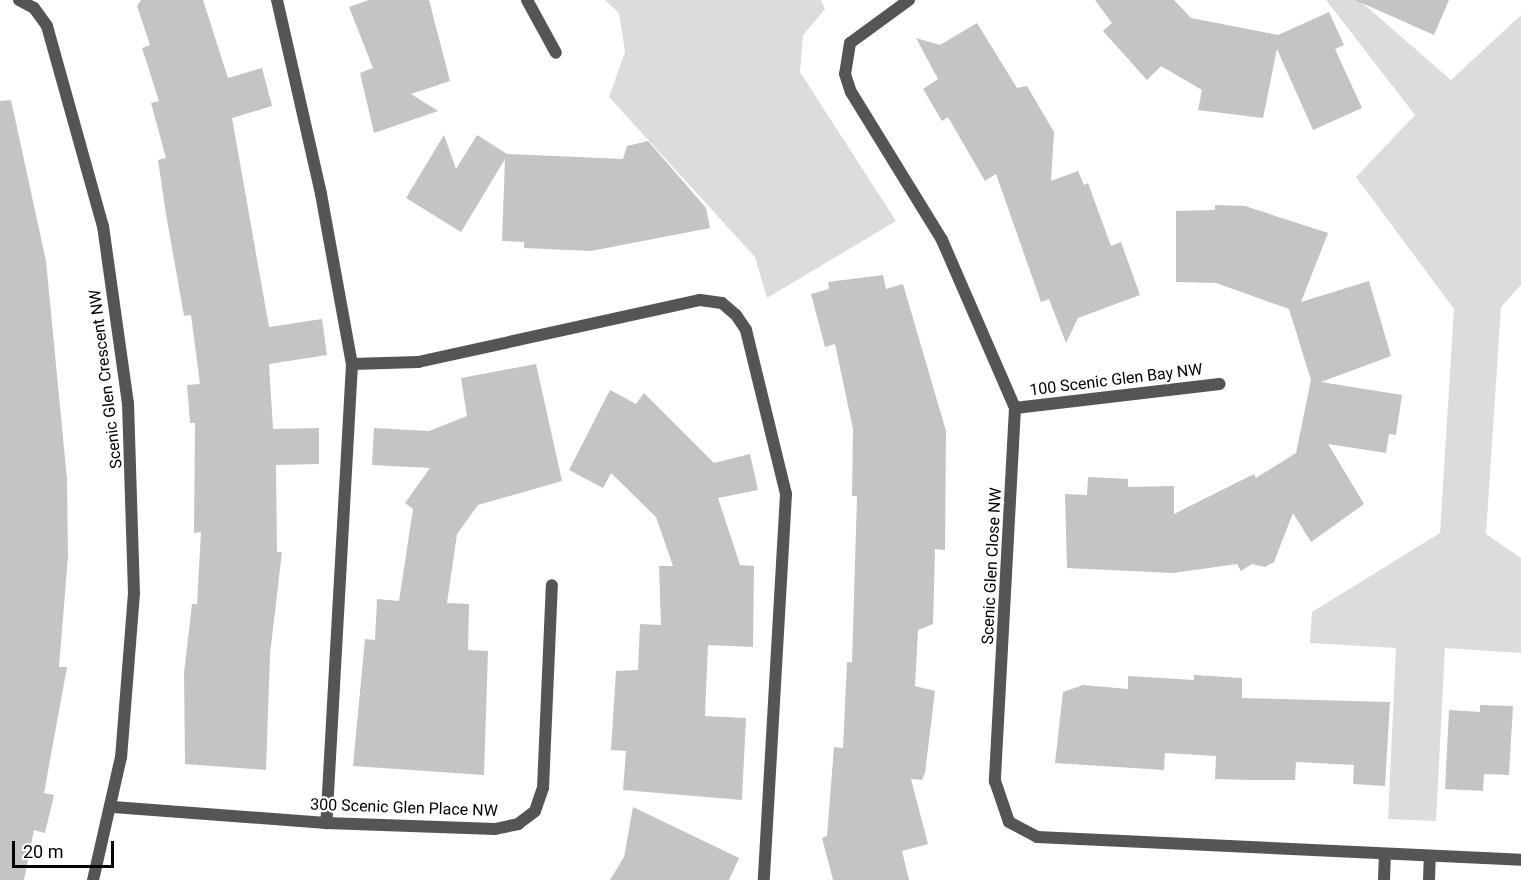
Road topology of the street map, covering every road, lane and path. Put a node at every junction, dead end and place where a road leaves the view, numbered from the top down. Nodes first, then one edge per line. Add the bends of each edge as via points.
1 (19, 0) edge
2 (277, 0) edge
3 (527, 0) edge
4 (909, 0) edge
5 (556, 53) dead end
6 (352, 364) junction
7 (1220, 384) dead end
8 (1015, 408) junction
9 (552, 585) dead end
10 (113, 807) junction
11 (326, 823) junction
12 (1385, 855) junction
13 (1430, 856) junction
14 (1521, 860) edge
15 (93, 880) edge
16 (765, 880) edge
17 (1384, 880) edge
18 (1429, 880) edge

1 - 10 street, Scenic Glen Crescent NW via 34,8 47,26 100,214 128,403 134,593
2 - 6 street via 321,194
3 - 5 street
4 - 8 street, Scenic Glen Close NW via 850,44 845,74 851,92 942,240
6 - 11 street
6 - 16 street via 418,362 700,300 722,303 736,315 746,330 786,494
7 - 8 street, 100 Scenic Glen Bay NW
8 - 12 street, Scenic Glen Close NW via 995,781 1009,822 1037,837
9 - 11 street, 300 Scenic Glen Place NW via 543,788 535,811 518,824 495,829
10 - 11 street, 300 Scenic Glen Place NW
10 - 15 street, Scenic Glen Crescent NW
12 - 13 street, Scenic Glen Close NW
12 - 17 street
13 - 14 street, Scenic Glen Close NW
13 - 18 street

